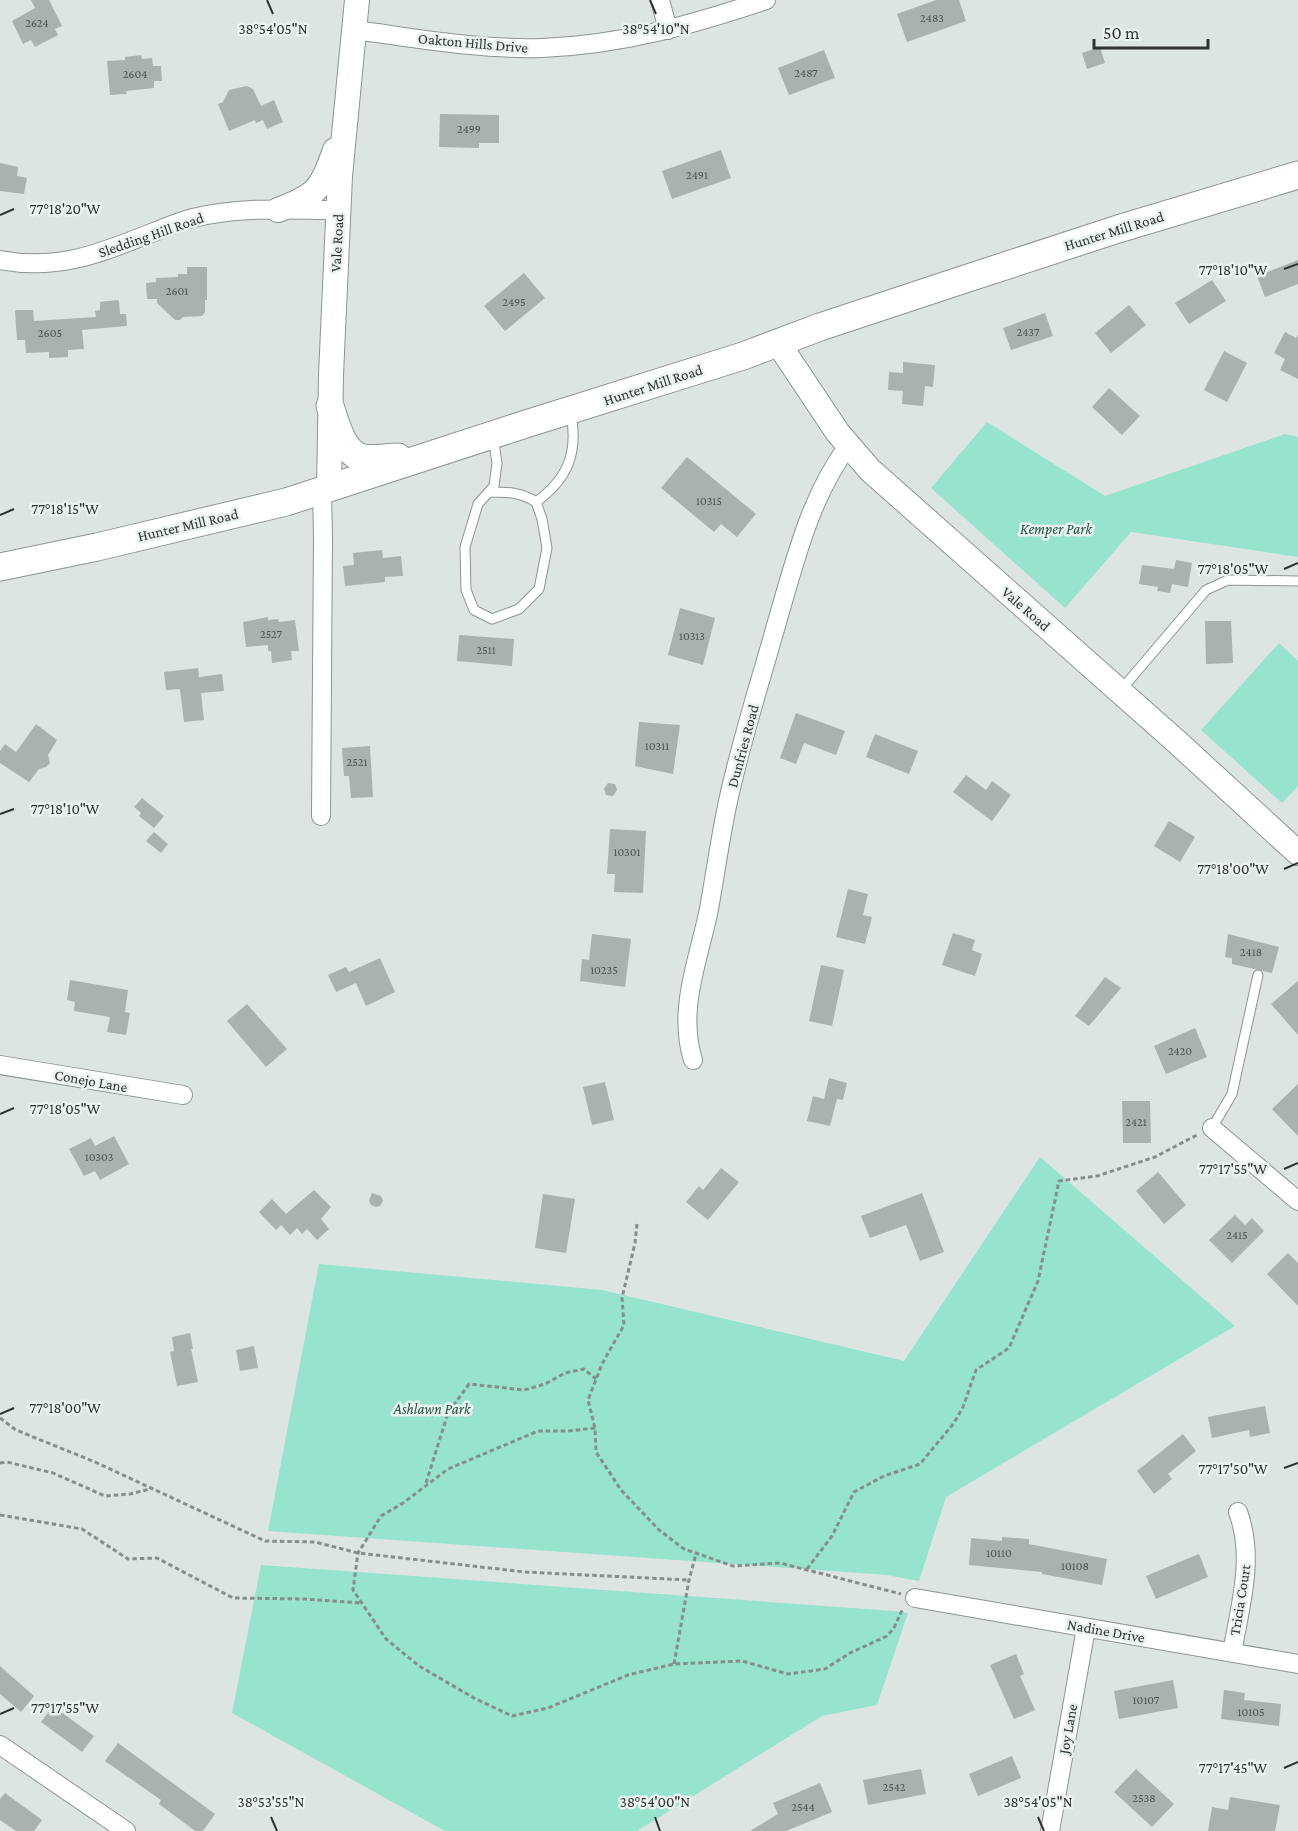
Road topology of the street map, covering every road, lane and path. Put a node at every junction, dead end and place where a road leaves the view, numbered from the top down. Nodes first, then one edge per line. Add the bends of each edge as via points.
1 (357, 0) edge
2 (660, 0) edge
3 (766, 0) edge
4 (355, 30) junction
5 (668, 30) junction
6 (344, 125) junction
7 (1298, 175) edge
8 (278, 210) junction
9 (339, 210) junction
10 (0, 260) edge
11 (778, 343) junction
12 (330, 406) junction
13 (571, 411) junction
14 (492, 434) junction
15 (848, 446) junction
16 (432, 454) junction
17 (326, 489) junction
18 (489, 492) junction
19 (536, 502) junction
20 (0, 567) edge
21 (1298, 581) edge
22 (1120, 692) junction
23 (321, 816) dead end
24 (1298, 853) edge
25 (1258, 975) dead end
26 (693, 1060) dead end
27 (0, 1065) edge
28 (183, 1095) dead end
29 (1212, 1128) junction
30 (1298, 1201) edge
31 (637, 1224) dead end
32 (596, 1379) junction
33 (0, 1418) edge
34 (595, 1428) junction
35 (0, 1463) edge
36 (426, 1484) junction
37 (151, 1488) junction
38 (1238, 1512) dead end
39 (0, 1515) edge
40 (358, 1553) junction
41 (696, 1554) junction
42 (807, 1569) junction
43 (689, 1580) junction
44 (912, 1597) junction
45 (361, 1603) junction
46 (1086, 1628) junction
47 (1232, 1653) junction
48 (674, 1664) junction
49 (1298, 1664) edge
50 (0, 1745) edge
51 (126, 1831) edge
52 (1050, 1831) edge

1 - 4 main road, Vale Road
2 - 5 street
3 - 5 street, Oakton Hills Drive
4 - 5 street, Oakton Hills Drive via 490,47 540,48 630,39
4 - 6 main road, Vale Road
6 - 8 main road via 319,187 308,197
6 - 9 main road, Vale Road
7 - 11 main road, Hunter Mill Road via 984,272
8 - 9 street, Sledding Hill Road
8 - 10 street, Sledding Hill Road via 192,218 65,262
9 - 12 main road, Vale Road
11 - 13 main road, Hunter Mill Road
11 - 15 main road, Vale Road
12 - 16 main road via 344,442 358,456
12 - 17 main road, Vale Road
13 - 14 main road, Hunter Mill Road
13 - 19 lane via 575,434 568,469 550,492
14 - 16 main road, Hunter Mill Road
14 - 18 lane via 498,463
15 - 22 main road, Vale Road
15 - 26 street, Dunfries Road via 821,488 805,532 727,804 688,1003 686,1025
16 - 17 main road, Hunter Mill Road
17 - 20 main road, Hunter Mill Road via 286,502
17 - 23 street
18 - 19 lane via 524,495
18 - 19 lane via 478,504 465,547 466,590 474,610 492,619 519,609 539,589 547,548
21 - 22 lane via 1228,580 1206,590
22 - 24 main road, Vale Road
25 - 29 lane via 1232,1094
27 - 28 street, Conejo Lane
29 - 30 street
29 - 42 path via 1155,1157 1096,1176 1059,1181 1038,1281 1009,1348 976,1370 954,1423 920,1464 884,1476 854,1492 832,1536
31 - 32 path via 622,1298 624,1325
32 - 34 path via 588,1400
32 - 36 path via 584,1369 524,1390 469,1384 448,1413
33 - 37 path via 16,1430
34 - 36 path via 538,1431 448,1469
34 - 41 path via 596,1452 621,1490 659,1530
35 - 37 path via 53,1473 105,1496
36 - 40 path via 381,1516
37 - 40 path via 265,1541 315,1542
38 - 47 street, Tricia Court via 1247,1542 1247,1564
39 - 45 path via 82,1529 128,1559 157,1558 233,1598
40 - 43 path via 525,1572
40 - 45 path via 352,1590
41 - 42 path via 733,1566 780,1563
41 - 43 path
42 - 44 path
43 - 48 path
44 - 46 street, Nadine Drive
44 - 48 path via 887,1635 825,1669 788,1674 742,1661
45 - 48 path via 386,1639 418,1666 512,1716 548,1708 628,1675
46 - 47 street, Nadine Drive
46 - 52 street, Joy Lane
47 - 49 street, Nadine Drive
50 - 51 street

